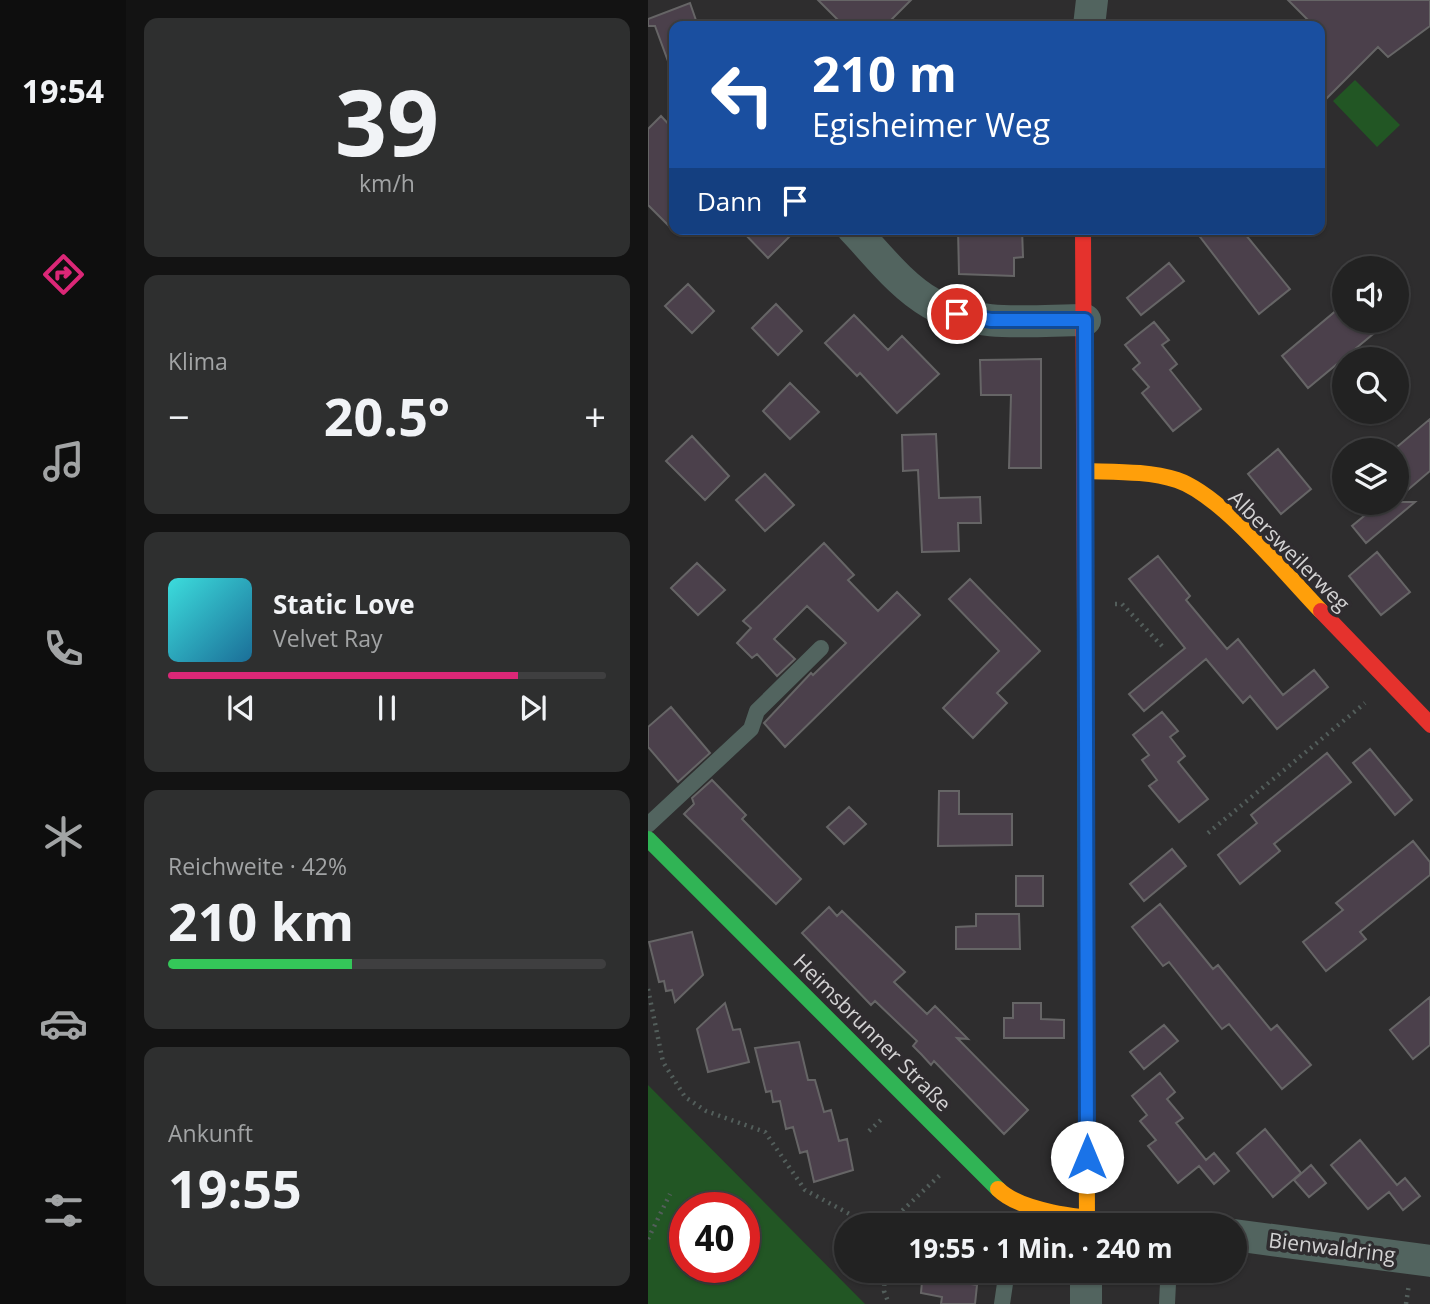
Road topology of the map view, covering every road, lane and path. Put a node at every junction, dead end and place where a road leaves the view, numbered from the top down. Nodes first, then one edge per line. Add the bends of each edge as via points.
1 (1092, 0) edge
2 (1090, 21) edge
3 (859, 235) edge
4 (1083, 235) edge
5 (1085, 320) junction
6 (1086, 471) junction
7 (1104, 604) dead end
8 (1162, 646) dead end
9 (821, 648) dead end
10 (1374, 695) dead end
11 (1430, 725) edge
12 (648, 825) edge
13 (1209, 833) dead end
14 (648, 839) edge
15 (648, 989) edge
16 (877, 1123) dead end
17 (869, 1131) dead end
18 (946, 1168) dead end
19 (669, 1196) edge
20 (848, 1213) edge
21 (899, 1213) edge
22 (1051, 1213) edge
23 (1087, 1213) edge
24 (1247, 1237) edge
25 (648, 1239) edge
26 (1420, 1269) edge
27 (884, 1283) edge
28 (1005, 1283) edge
29 (1086, 1283) edge
30 (1165, 1283) edge
31 (889, 1304) edge
32 (1002, 1304) edge
33 (1086, 1304) edge
34 (1167, 1304) edge
35 (1406, 1304) edge

1 - 2 street
3 - 5 street via 908,286 957,314 991,320
4 - 5 street
5 - 6 street
6 - 11 street, Albersweilerweg via 1142,472 1180,481 1220,507
6 - 23 street
7 - 8 path via 1122,604
9 - 12 lane via 757,711 751,729
10 - 13 path
14 - 22 street, Heimsbrunner Straße via 1016,1208
15 - 20 path via 663,1062 685,1097 706,1111 765,1132 805,1190
16 - 17 path
18 - 21 path
19 - 25 path
24 - 26 street, Bienwaldring
26 - 35 path
27 - 31 path
28 - 32 lane
29 - 33 street
30 - 34 lane

